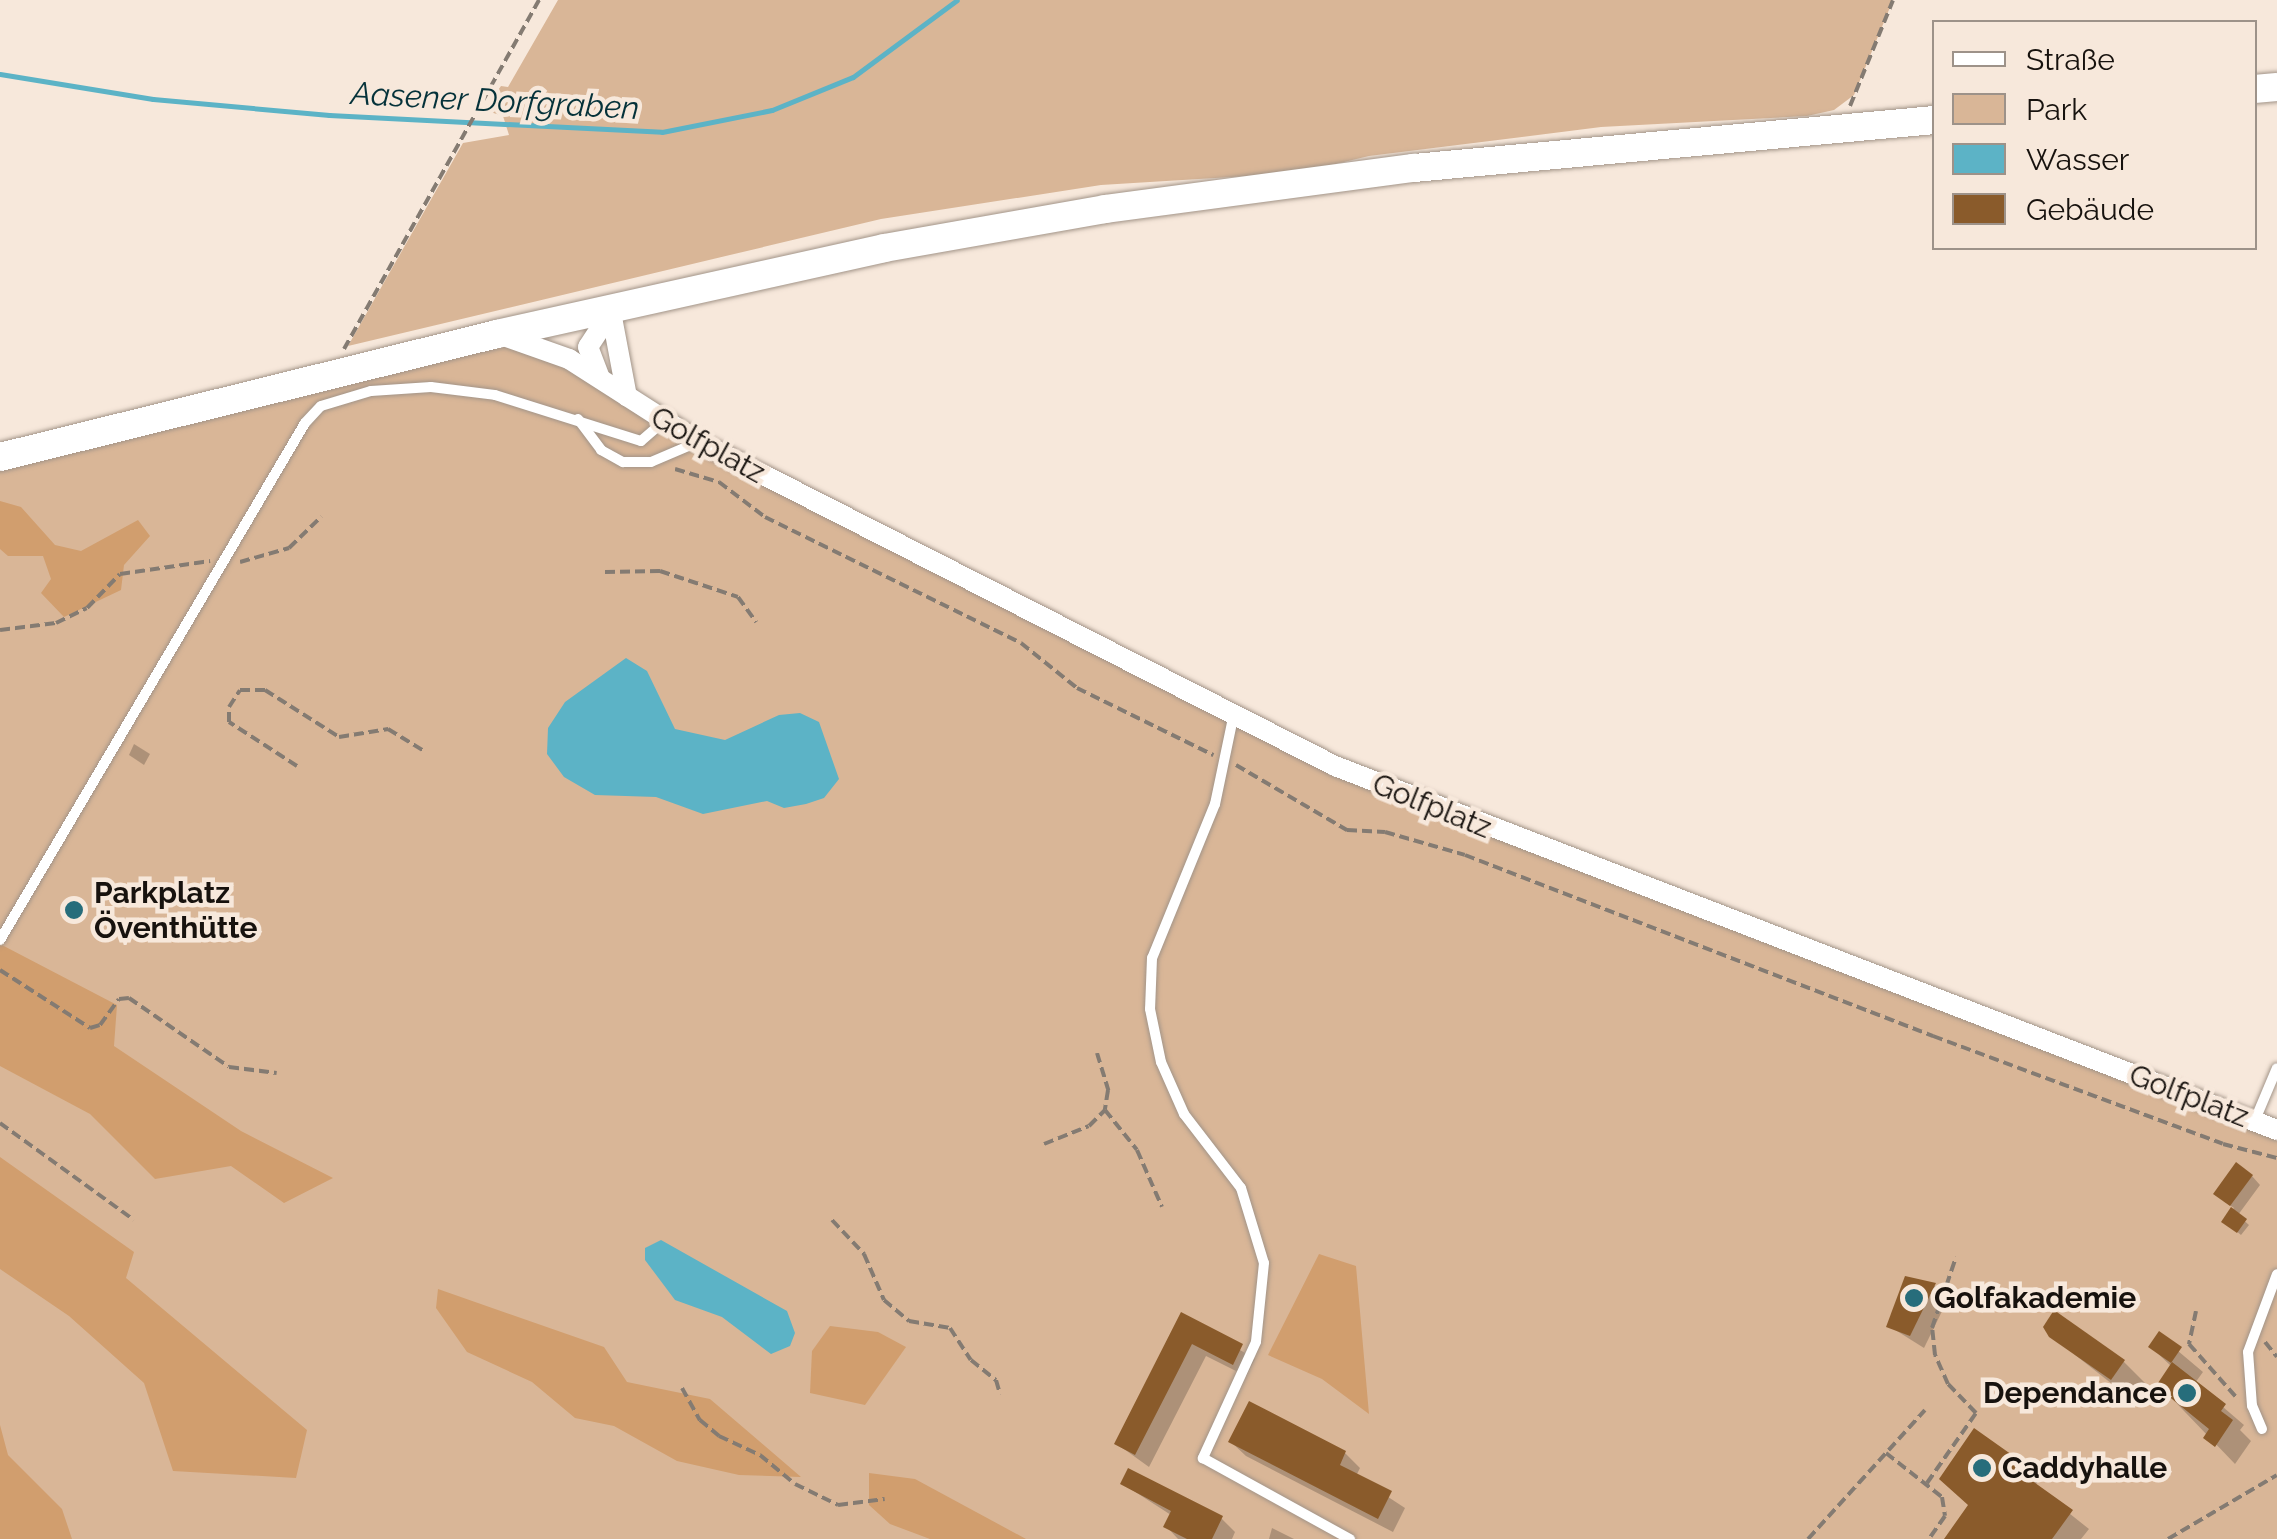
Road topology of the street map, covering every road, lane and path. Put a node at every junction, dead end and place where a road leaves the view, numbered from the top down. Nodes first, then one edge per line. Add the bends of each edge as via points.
1 (539, 0) edge
2 (1892, 0) edge
3 (1854, 95) dead end
4 (1932, 120) edge
5 (611, 312) junction
6 (350, 328) dead end
7 (497, 334) junction
8 (604, 382) junction
9 (627, 397) junction
10 (578, 419) junction
11 (663, 422) junction
12 (698, 442) junction
13 (0, 457) edge
14 (651, 462) junction
15 (321, 517) dead end
16 (224, 561) junction
17 (605, 572) dead end
18 (756, 622) dead end
19 (0, 630) edge
20 (1233, 718) junction
21 (424, 751) dead end
22 (1228, 761) junction
23 (297, 766) dead end
24 (0, 940) edge
25 (0, 970) edge
26 (1096, 1053) dead end
27 (2277, 1068) edge
28 (277, 1074) dead end
29 (1105, 1110) junction
30 (2254, 1120) junction
31 (0, 1123) edge
32 (2277, 1130) edge
33 (1044, 1144) dead end
34 (2277, 1158) edge
35 (1162, 1207) dead end
36 (134, 1220) dead end
37 (832, 1220) dead end
38 (1956, 1257) dead end
39 (2277, 1274) edge
40 (2196, 1311) dead end
41 (682, 1388) dead end
42 (1000, 1394) dead end
43 (2252, 1406) junction
44 (1925, 1410) dead end
45 (2262, 1429) dead end
46 (1886, 1453) junction
47 (2277, 1474) edge
48 (1927, 1483) junction
49 (885, 1499) dead end
50 (1350, 1539) edge
51 (1808, 1539) edge
52 (1929, 1539) edge
53 (2168, 1539) edge

1 - 6 path
2 - 3 path
4 - 5 street via 1414,168 1106,210 884,248
5 - 7 street
5 - 8 street via 588,346
5 - 9 street
7 - 8 street, Golfplatz via 544,347
7 - 13 street
8 - 9 street, Golfplatz
9 - 11 street, Golfplatz
10 - 11 lane via 641,441
10 - 14 lane via 601,450 623,462
10 - 16 lane via 495,395 431,387 337,397 305,423
11 - 12 street, Golfplatz
12 - 14 lane
12 - 20 street, Golfplatz
14 - 22 path via 719,482 766,517 1021,642 1077,688
15 - 16 path via 289,548 246,562
16 - 19 path via 120,574 88,608 56,623
16 - 24 lane
17 - 18 path via 660,571 738,597
20 - 22 lane
20 - 30 street, Golfplatz via 1457,817
21 - 23 path via 388,729 340,738 265,690 240,690 228,706 228,722
22 - 34 path via 1347,830 1385,832 1465,856 2223,1144
22 - 50 lane via 1152,958 1150,1009 1161,1062 1184,1114 1241,1188 1264,1263 1256,1342 1203,1458
25 - 28 path via 90,1028 119,999 129,998 230,1067
26 - 29 path via 1108,1090
27 - 30 lane
29 - 33 path via 1089,1126
29 - 35 path via 1138,1150
30 - 32 street, Golfplatz
31 - 36 path
37 - 42 path via 864,1254 884,1300 909,1321 950,1328 971,1360 996,1380
38 - 48 path via 1932,1328 1935,1356 1948,1384 1976,1413
39 - 43 lane via 2248,1352
40 - 43 path via 2189,1344 2211,1375
41 - 49 path via 719,1436 760,1455 795,1484 838,1505
43 - 45 lane
44 - 46 path
46 - 48 path
46 - 51 path
47 - 53 path
48 - 52 path via 1946,1509

